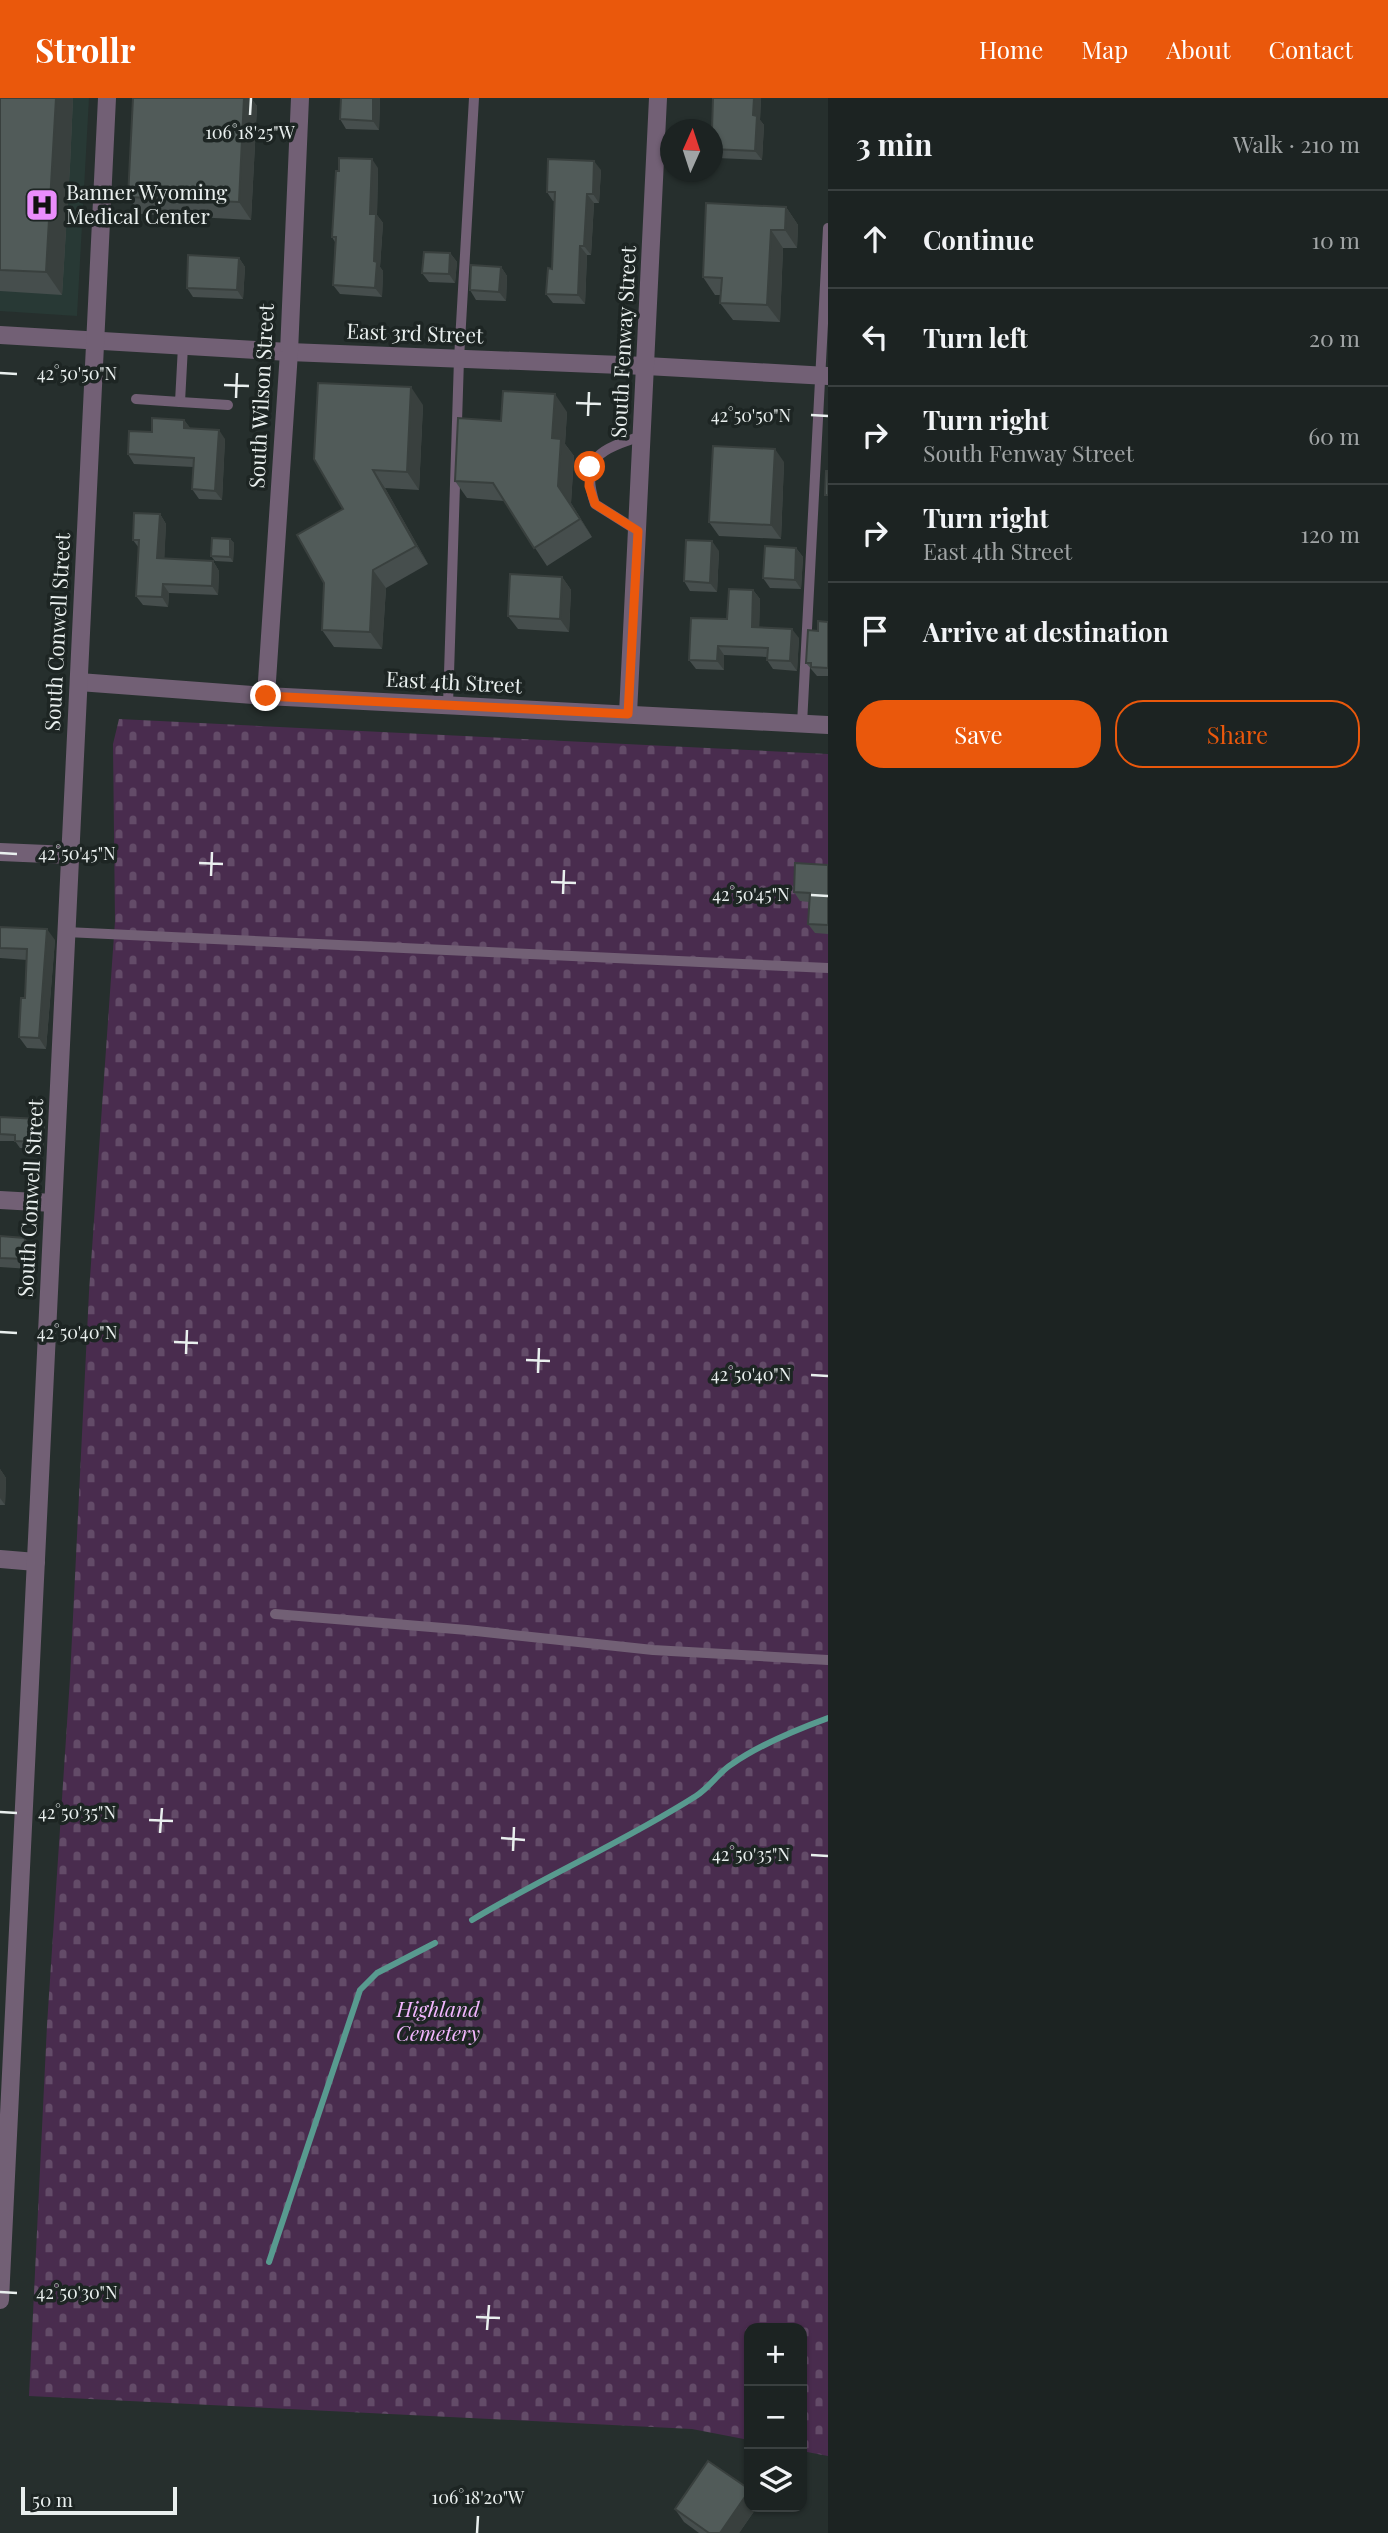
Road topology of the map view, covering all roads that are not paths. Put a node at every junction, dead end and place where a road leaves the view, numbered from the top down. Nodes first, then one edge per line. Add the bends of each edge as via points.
1 (107, 98) edge
2 (300, 98) edge
3 (474, 98) edge
4 (658, 98) edge
5 (828, 228) edge
6 (0, 335) edge
7 (95, 341) junction
8 (183, 346) junction
9 (289, 352) junction
10 (460, 359) junction
11 (646, 366) junction
12 (824, 375) edge
13 (136, 400) dead end
14 (180, 402) junction
15 (228, 405) dead end
16 (642, 436) junction
17 (638, 531) junction
18 (79, 682) junction
19 (266, 696) junction
20 (448, 705) junction
21 (628, 714) junction
22 (802, 724) junction
23 (828, 725) edge
24 (0, 852) edge
25 (70, 855) junction
26 (66, 932) junction
27 (828, 968) edge
28 (0, 1200) edge
29 (53, 1203) junction
30 (0, 1559) edge
31 (36, 1562) junction
32 (275, 1614) dead end
33 (828, 1660) edge
34 (0, 1907) edge
35 (19, 1908) junction
36 (6, 2068) edge
37 (0, 2300) edge

1 - 7 street, South Conwell Street
2 - 9 street, South Wilson Street
3 - 10 lane
4 - 11 street, South Fenway Street
5 - 12 lane
6 - 7 street, East 3rd Street
7 - 8 street, East 3rd Street
7 - 18 street, South Conwell Street
8 - 9 street, East 3rd Street
8 - 14 lane
9 - 10 street, East 3rd Street
9 - 19 street, South Wilson Street
10 - 11 street, East 3rd Street
10 - 20 lane
11 - 12 street, East 3rd Street
11 - 16 street, South Fenway Street
12 - 22 lane
13 - 14 lane
14 - 15 lane
16 - 17 street, South Fenway Street
16 - 17 lane via 597,455 590,467 589,486 595,504
17 - 21 street, South Fenway Street
18 - 19 street, East 4th Street
18 - 25 street, South Conwell Street
19 - 20 street, East 4th Street
20 - 21 street, East 4th Street
21 - 22 street, East 4th Street
22 - 23 street, East 4th Street
24 - 25 street
25 - 26 street, South Conwell Street
26 - 27 lane
26 - 29 street, South Conwell Street
28 - 29 street
29 - 31 street, South Conwell Street
30 - 31 street
31 - 35 street, South Conwell Street
32 - 33 lane via 653,1650
34 - 35 street
35 - 36 street, South Conwell Street
36 - 37 street, South Conwell Street

